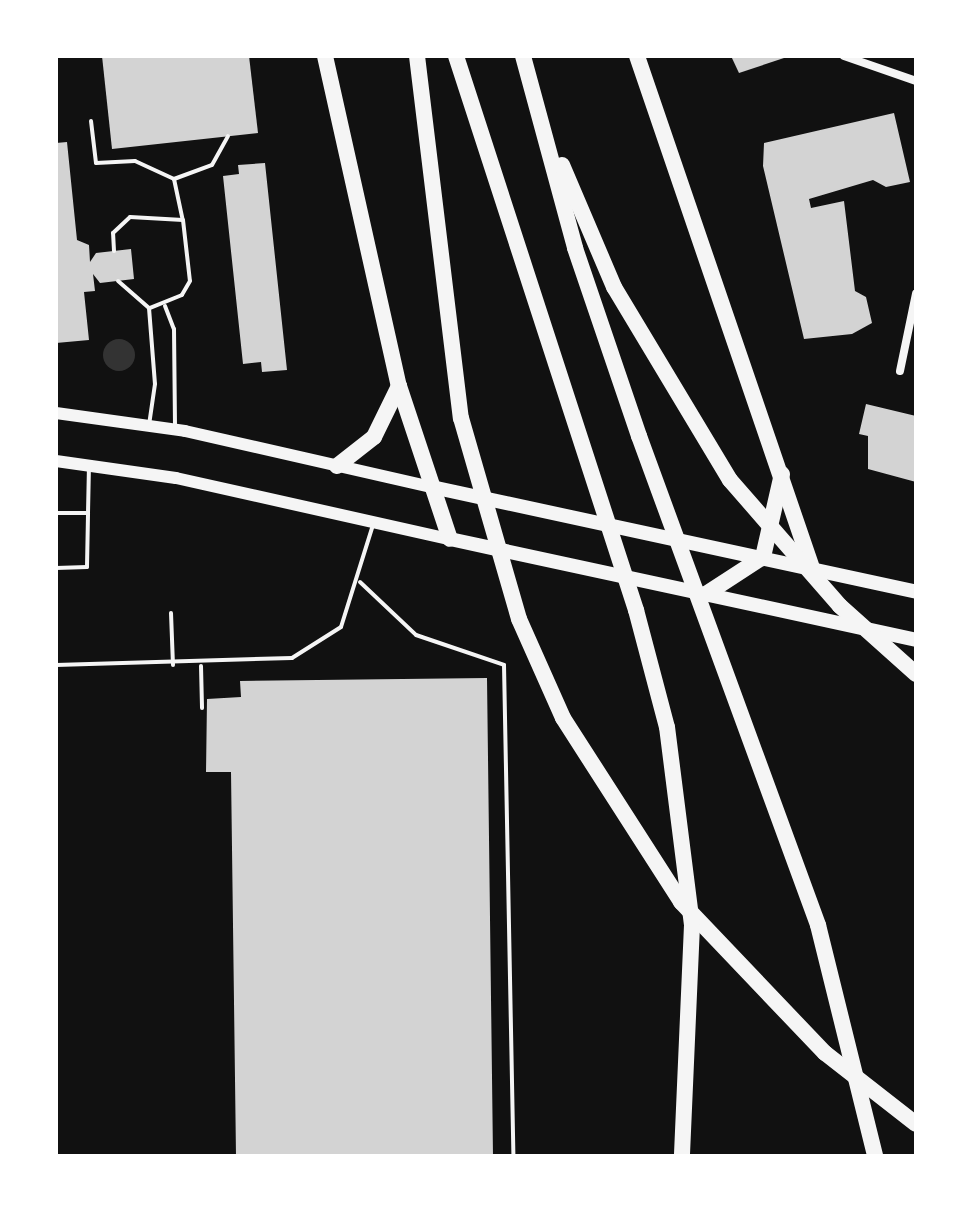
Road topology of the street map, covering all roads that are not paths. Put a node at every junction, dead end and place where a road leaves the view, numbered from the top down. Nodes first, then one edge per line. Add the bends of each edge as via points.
1 (325, 56) edge
2 (417, 56) edge
3 (456, 56) edge
4 (523, 56) edge
5 (637, 56) edge
6 (844, 56) edge
7 (916, 81) edge
8 (536, 104) junction
9 (91, 121) dead end
10 (228, 136) dead end
11 (174, 179) junction
12 (183, 220) junction
13 (114, 251) dead end
14 (118, 281) dead end
15 (916, 294) edge
16 (165, 306) junction
17 (149, 308) junction
18 (900, 371) dead end
19 (399, 386) junction
20 (56, 413) edge
21 (149, 425) junction
22 (174, 429) junction
23 (56, 461) edge
24 (90, 464) junction
25 (337, 466) junction
26 (782, 473) junction
27 (432, 487) junction
28 (56, 513) edge
29 (88, 513) junction
30 (374, 522) junction
31 (450, 539) junction
32 (763, 557) junction
33 (56, 568) edge
34 (812, 568) junction
35 (360, 582) junction
36 (916, 592) edge
37 (706, 594) junction
38 (171, 613) dead end
39 (916, 640) edge
40 (56, 665) edge
41 (173, 665) junction
42 (201, 665) junction
43 (916, 674) edge
44 (202, 708) dead end
45 (916, 1124) edge
46 (513, 1156) edge
47 (682, 1156) edge
48 (875, 1156) edge

1 - 19 highway
2 - 45 highway via 461,418 519,619 617,812 756,988
3 - 47 highway via 654,674 677,783 692,925
4 - 8 highway
5 - 26 highway
6 - 7 street
8 - 43 highway via 614,287 730,480 840,606
8 - 48 highway via 575,248 639,436 818,925
9 - 11 lane via 96,163 135,161
10 - 11 lane via 212,165
11 - 12 lane
12 - 13 lane via 130,217 113,233
12 - 16 lane via 190,281
14 - 17 lane
15 - 18 street
16 - 17 lane
16 - 22 lane via 174,329
17 - 21 lane via 155,384
19 - 25 highway via 374,437
19 - 27 highway
20 - 21 main road
21 - 22 main road
22 - 25 main road
23 - 24 main road
24 - 29 lane
24 - 30 main road
25 - 27 main road
26 - 32 highway
26 - 34 highway
27 - 31 highway
27 - 32 main road
28 - 29 lane
29 - 33 lane via 87,567
30 - 31 main road
30 - 35 lane
31 - 37 main road
32 - 34 main road
32 - 37 highway
34 - 36 main road
35 - 42 lane via 341,627 292,658
35 - 46 lane via 416,635 504,665
37 - 39 main road
38 - 41 lane
40 - 41 lane
41 - 42 lane
42 - 44 lane

